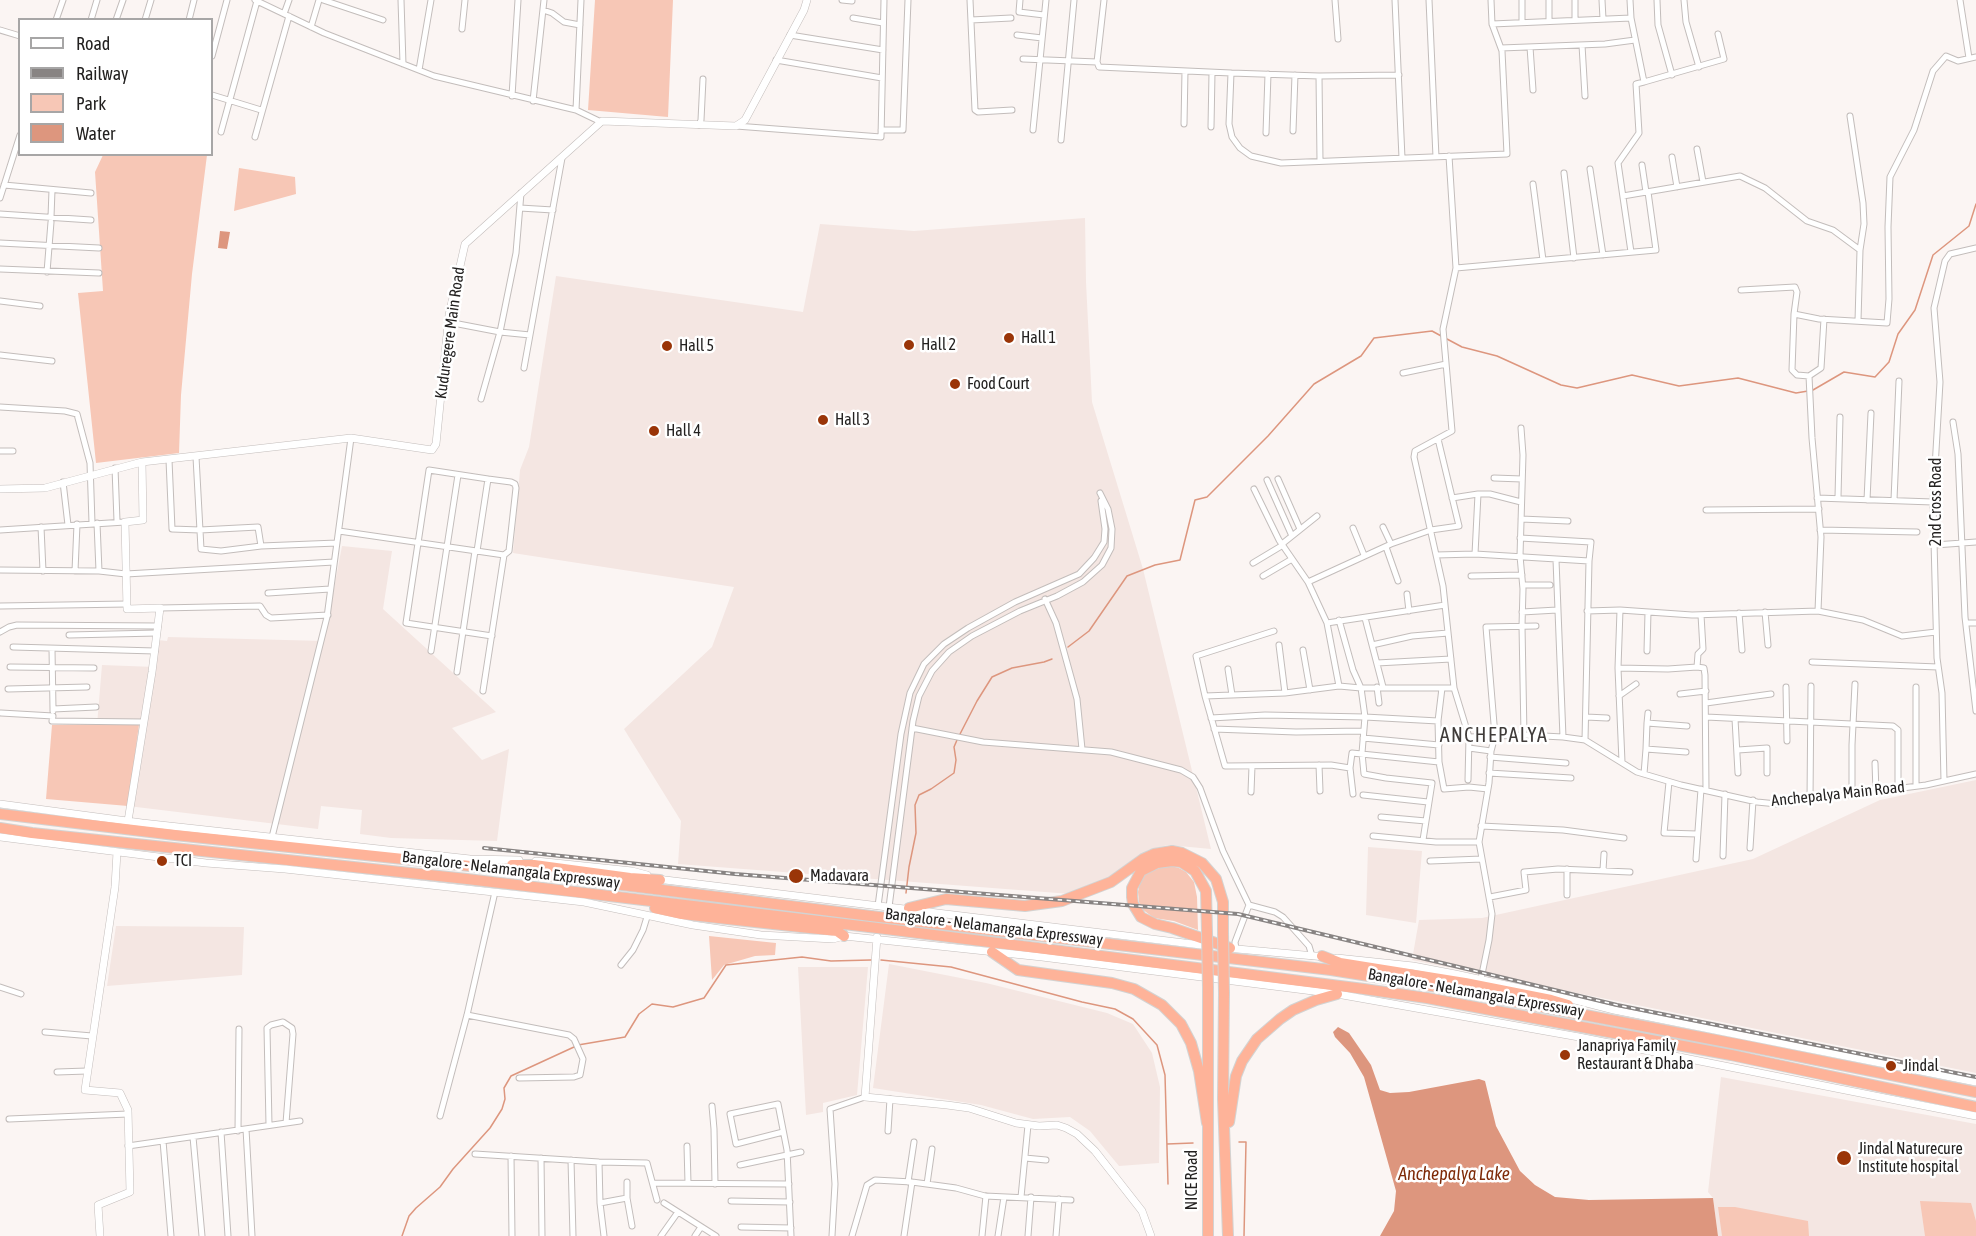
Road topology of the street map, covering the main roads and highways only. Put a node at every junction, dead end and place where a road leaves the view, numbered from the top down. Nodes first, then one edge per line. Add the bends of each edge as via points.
1 (0, 814) edge
2 (0, 828) edge
3 (470, 866) junction
4 (660, 879) road end
5 (622, 899) junction
6 (909, 908) road end
7 (870, 922) junction
8 (896, 925) junction
9 (844, 936) road end
10 (1233, 949) road end
11 (992, 952) road end
12 (1317, 956) road end
13 (1337, 994) road end
14 (1608, 1018) junction
15 (1976, 1092) edge
16 (1976, 1107) edge
17 (1207, 1123) junction
18 (1225, 1140) junction
19 (1208, 1236) edge
20 (1228, 1236) edge

1 - 3 highway, Bangalore - Nelamangala Expressway
2 - 5 highway, Bangalore - Nelamangala Expressway
3 - 4 highway via 534,865
3 - 7 highway, Bangalore - Nelamangala Expressway
5 - 7 highway, Bangalore - Nelamangala Expressway
5 - 9 highway via 682,914 837,931
6 - 18 highway, bridge via 946,898 1025,906 1062,902 1111,882 1154,854 1172,851 1202,863 1216,879 1223,902
7 - 8 highway, Bangalore - Nelamangala Expressway, bridge
8 - 14 highway, Bangalore - Nelamangala Expressway via 1331,970
8 - 16 highway, Bangalore - Nelamangala Expressway via 1427,998 1731,1055
10 - 17 highway, bridge via 1172,928 1155,924 1141,917 1133,904 1132,888 1141,872 1157,863 1181,862 1195,871 1206,891 1207,932 1208,988 1209,1078
11 - 17 highway via 1018,970 1112,983 1162,1005 1181,1024 1191,1043
12 - 14 highway via 1551,1000
13 - 18 highway via 1293,1010 1250,1048 1236,1076
14 - 15 highway, Bangalore - Nelamangala Expressway
17 - 19 highway, NICE Road
18 - 20 highway, NICE Road

